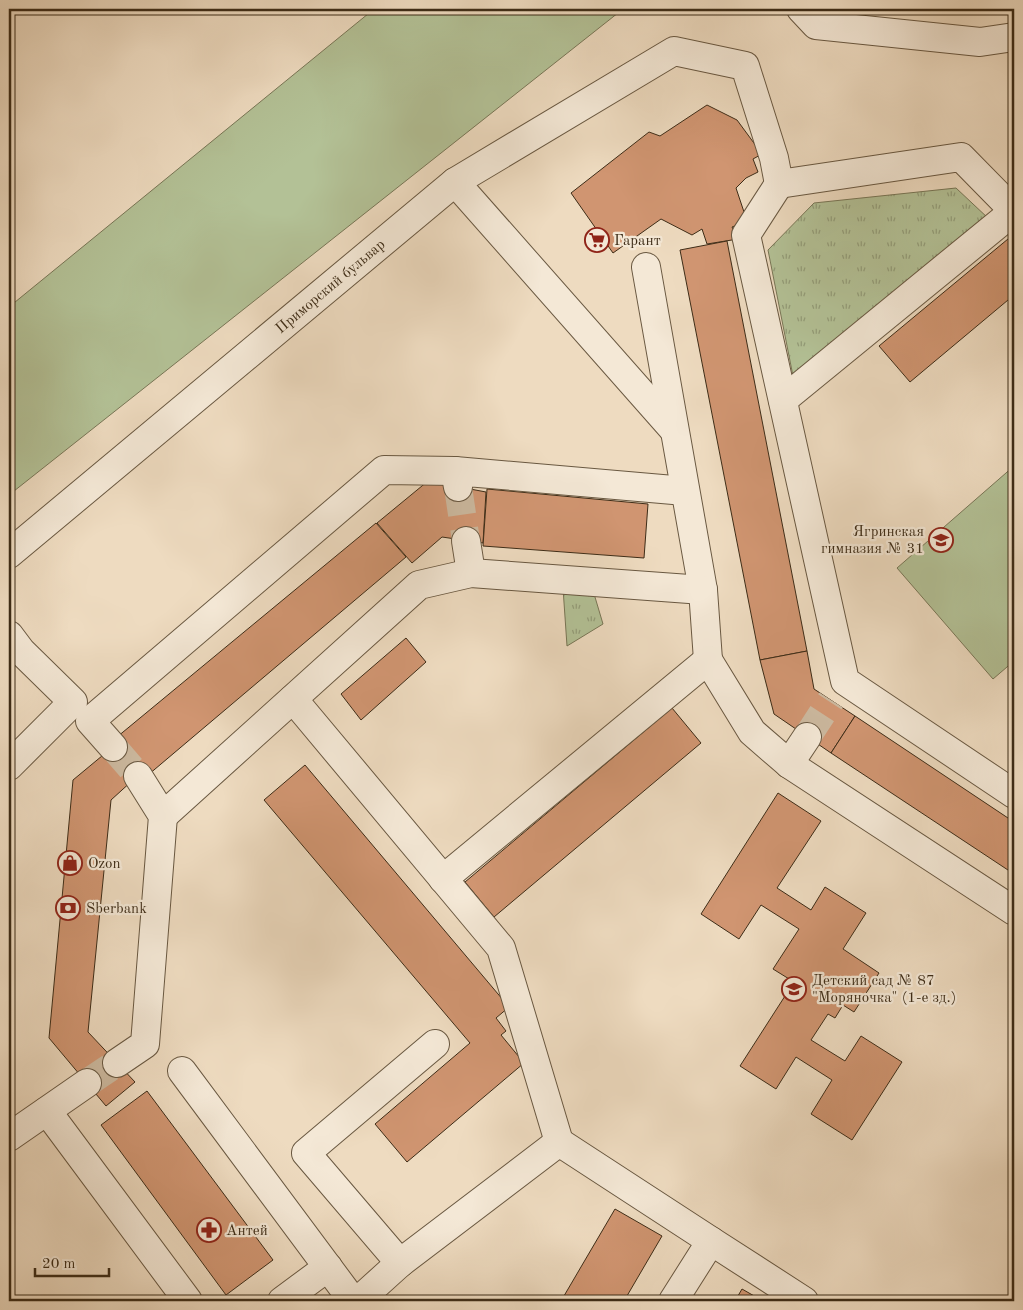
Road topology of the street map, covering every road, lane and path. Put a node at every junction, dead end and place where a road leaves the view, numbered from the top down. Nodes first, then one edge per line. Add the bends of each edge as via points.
1 (801, 9) edge
2 (1014, 37) edge
3 (455, 182) junction
4 (779, 184) junction
5 (1014, 211) edge
6 (646, 267) dead end
7 (783, 400) junction
8 (675, 430) junction
9 (685, 492) junction
10 (466, 541) tunnel mouth
11 (9, 554) edge
12 (471, 573) junction
13 (703, 590) junction
14 (9, 635) edge
15 (708, 660) junction
16 (293, 699) junction
17 (82, 711) junction
18 (807, 737) tunnel mouth
19 (113, 747) tunnel mouth
20 (789, 764) junction
21 (9, 766) edge
22 (138, 776) tunnel mouth
23 (1014, 794) edge
24 (163, 816) junction
25 (443, 879) junction
26 (1014, 911) edge
27 (435, 1044) dead end
28 (117, 1063) tunnel mouth
29 (182, 1071) dead end
30 (87, 1084) tunnel mouth
31 (46, 1111) junction
32 (9, 1137) edge
33 (559, 1142) junction
34 (711, 1241) junction
35 (400, 1263) junction
36 (328, 1267) junction
37 (188, 1301) edge
38 (282, 1301) edge
39 (353, 1301) edge
40 (358, 1301) edge
41 (673, 1301) edge
42 (804, 1301) edge

1 - 2 street via 816,25 980,42
3 - 4 street, Приморский бульвар via 674,51 745,66
3 - 8 street
3 - 11 street, Приморский бульвар
4 - 5 street via 961,157
4 - 7 street via 746,235
5 - 7 street
6 - 8 street
7 - 23 street via 838,690
8 - 9 street
9 - 13 street
9 - 17 street via 457,479 384,470
10 - 12 street
12 - 13 street
12 - 16 street via 419,585
13 - 15 street
14 - 17 street
15 - 20 street via 752,732
15 - 25 street
16 - 24 street
16 - 25 street
17 - 19 street
17 - 21 street
18 - 20 street
20 - 26 street
22 - 24 street
24 - 28 street via 145,1044
25 - 33 street via 501,948
27 - 35 street via 306,1153
29 - 36 street
30 - 31 street
31 - 32 street
31 - 37 street
33 - 34 street
33 - 35 street
34 - 41 street
34 - 42 street
35 - 40 street
36 - 38 street
36 - 39 street

